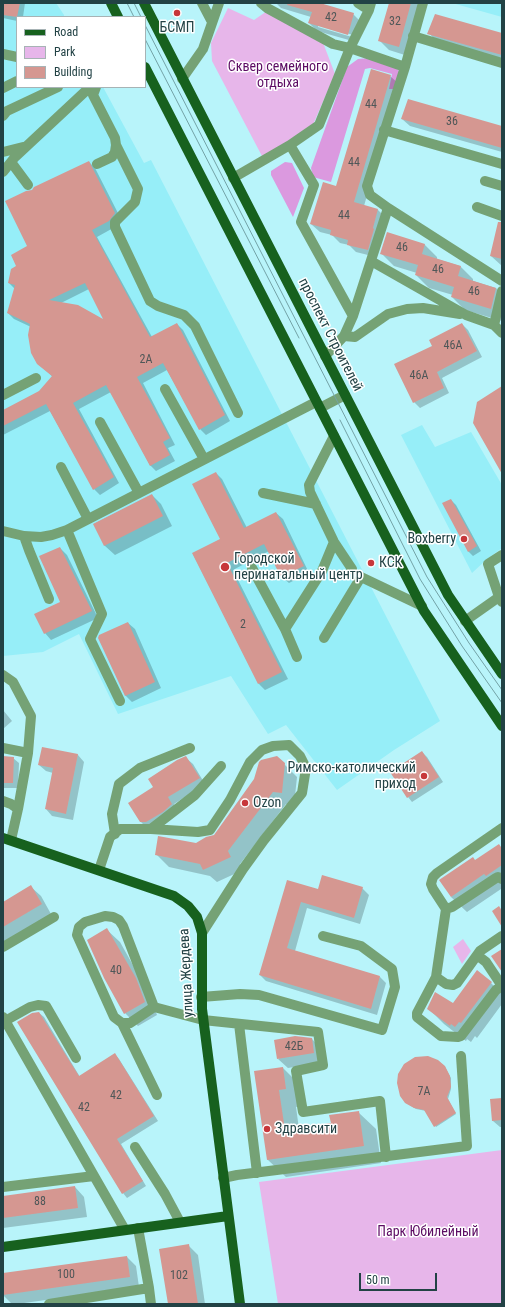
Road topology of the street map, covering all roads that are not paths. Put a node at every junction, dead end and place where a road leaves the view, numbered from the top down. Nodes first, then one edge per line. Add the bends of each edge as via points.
1 (111, 3) edge
2 (144, 3) edge
3 (202, 3) edge
4 (219, 3) edge
5 (261, 3) edge
6 (358, 3) edge
7 (422, 3) edge
8 (370, 6) edge
9 (118, 16) edge
10 (212, 22) junction
11 (413, 36) junction
12 (350, 48) junction
13 (3, 54) edge
14 (16, 56) edge
15 (502, 63) edge
16 (405, 67) junction
17 (146, 69) edge
18 (182, 79) junction
19 (16, 82) edge
20 (3, 88) edge
21 (56, 88) edge
22 (89, 88) edge
23 (96, 88) edge
24 (3, 116) edge
25 (384, 130) junction
26 (116, 145) junction
27 (290, 145) junction
28 (25, 147) junction
29 (3, 152) edge
30 (11, 162) junction
31 (97, 164) dead end
32 (502, 164) edge
33 (3, 172) edge
34 (233, 178) junction
35 (485, 181) dead end
36 (28, 185) dead end
37 (502, 186) edge
38 (388, 208) junction
39 (477, 208) dead end
40 (502, 216) edge
41 (371, 261) junction
42 (502, 281) edge
43 (502, 291) edge
44 (466, 315) junction
45 (353, 316) junction
46 (494, 325) junction
47 (502, 333) edge
48 (344, 336) junction
49 (325, 356) junction
50 (36, 378) dead end
51 (165, 389) dead end
52 (3, 395) edge
53 (345, 395) junction
54 (318, 405) junction
55 (238, 413) dead end
56 (100, 422) dead end
57 (334, 436) junction
58 (204, 459) junction
59 (61, 467) dead end
60 (139, 492) junction
61 (263, 493) dead end
62 (316, 504) junction
63 (88, 519) junction
64 (67, 530) junction
65 (3, 531) edge
66 (24, 536) junction
67 (334, 542) junction
68 (502, 555) edge
69 (252, 568) dead end
70 (352, 569) dead end
71 (49, 599) dead end
72 (501, 600) edge
73 (422, 606) junction
74 (465, 621) junction
75 (285, 629) junction
76 (324, 638) dead end
77 (297, 657) dead end
78 (502, 674) edge
79 (3, 675) edge
80 (120, 701) dead end
81 (502, 726) edge
82 (3, 748) edge
83 (190, 748) dead end
84 (28, 753) junction
85 (222, 766) dead end
86 (3, 801) edge
87 (18, 809) junction
88 (502, 828) edge
89 (151, 829) junction
90 (115, 834) junction
91 (7, 839) edge
92 (99, 870) junction
93 (502, 879) edge
94 (446, 909) junction
95 (54, 917) dead end
96 (202, 933) junction
97 (323, 936) dead end
98 (502, 936) edge
99 (3, 946) edge
100 (477, 955) junction
101 (436, 977) junction
102 (502, 986) edge
103 (201, 997) junction
104 (154, 1007) junction
105 (4, 1019) edge
106 (203, 1020) junction
107 (122, 1023) junction
108 (239, 1024) junction
109 (461, 1056) dead end
110 (76, 1058) dead end
111 (157, 1095) dead end
112 (135, 1147) dead end
113 (386, 1157) junction
114 (257, 1173) junction
115 (94, 1176) junction
116 (223, 1178) junction
117 (3, 1187) edge
118 (228, 1216) junction
119 (180, 1222) junction
120 (138, 1228) junction
121 (125, 1230) junction
122 (3, 1247) edge
123 (149, 1288) junction
124 (49, 1304) edge
125 (151, 1304) edge
126 (240, 1304) edge

1 - 9 main road
2 - 18 main road, проспект Строителей
3 - 10 street
4 - 10 street
5 - 12 street via 333,44
6 - 8 street
7 - 11 street
8 - 12 street
10 - 18 street via 203,49
11 - 15 street
11 - 16 street
12 - 16 street
12 - 27 street via 319,125
13 - 14 street
16 - 25 street
17 - 54 main road
18 - 34 main road, проспект Строителей
19 - 20 street
21 - 24 street via 7,111
22 - 28 street
23 - 26 street via 93,95 115,138
25 - 32 street
25 - 38 street via 367,186 370,194
26 - 31 street via 112,157
26 - 55 street via 138,189 135,202 115,222 115,227 150,301 184,315 196,326
27 - 34 street
27 - 45 street via 314,184 301,222
28 - 29 street
28 - 30 street
30 - 33 street
30 - 36 street
34 - 49 main road, проспект Строителей
35 - 37 street
38 - 41 street
38 - 42 street
39 - 40 street
41 - 44 street
41 - 45 street
43 - 46 street
44 - 46 street
44 - 48 street via 423,308 407,309 388,314 355,337
45 - 48 street
46 - 47 street
48 - 49 street
49 - 53 main road, проспект Строителей
50 - 52 street
51 - 58 street
53 - 54 street
53 - 74 main road, проспект Строителей via 448,595
54 - 57 main road
54 - 58 street
56 - 60 street
57 - 62 street via 308,485
57 - 73 main road
58 - 60 street
59 - 63 street
60 - 63 street
61 - 62 street
62 - 67 street
63 - 64 street
64 - 66 street via 52,536
64 - 80 street via 102,614 90,639
65 - 66 street
66 - 71 street
67 - 70 street
67 - 75 street via 322,571
68 - 72 street via 488,564
69 - 75 street
72 - 74 street
73 - 76 street via 361,577
73 - 81 main road
74 - 78 main road, проспект Строителей
75 - 77 street
79 - 84 street via 13,682 31,716
82 - 84 street
83 - 90 street via 140,768 119,784 112,814
84 - 87 street
85 - 89 street via 195,795
86 - 87 street
87 - 91 street
88 - 94 street via 433,877 433,889
89 - 90 street via 120,829
89 - 96 street via 198,832 210,830 230,800 250,762 262,750 289,745 300,756 306,768 302,793 243,869
90 - 92 street via 110,837
91 - 92 main road, улица Жердева
92 - 96 main road, улица Жердева via 174,896 188,906 197,917
93 - 94 street via 496,878
94 - 101 street
95 - 99 street
96 - 103 main road, улица Жердева
97 - 103 street via 361,946 392,968 395,988 382,1030 259,996 240,994
98 - 100 street
100 - 101 street via 453,985 446,984
100 - 102 street via 486,962
101 - 102 street via 417,1017 441,1036 461,1036 496,990
103 - 106 main road, улица Жердева
104 - 106 street
104 - 107 street via 130,1023
104 - 107 street via 119,920 105,916 85,922 79,927 77,935 114,1017
105 - 110 street via 30,1007 46,1006
105 - 115 street
106 - 108 street
106 - 116 main road, улица Жердева
107 - 111 street
108 - 113 street via 318,1032 323,1065 296,1071 302,1112 380,1102
108 - 114 street
109 - 113 street via 467,1146
112 - 119 street
113 - 114 street
114 - 116 street
115 - 117 street
115 - 121 street
116 - 118 main road, улица Жердева
118 - 119 main road
118 - 126 main road, улица Жердева
119 - 120 main road
120 - 121 main road
120 - 123 street
121 - 122 main road
123 - 124 street
123 - 125 street

